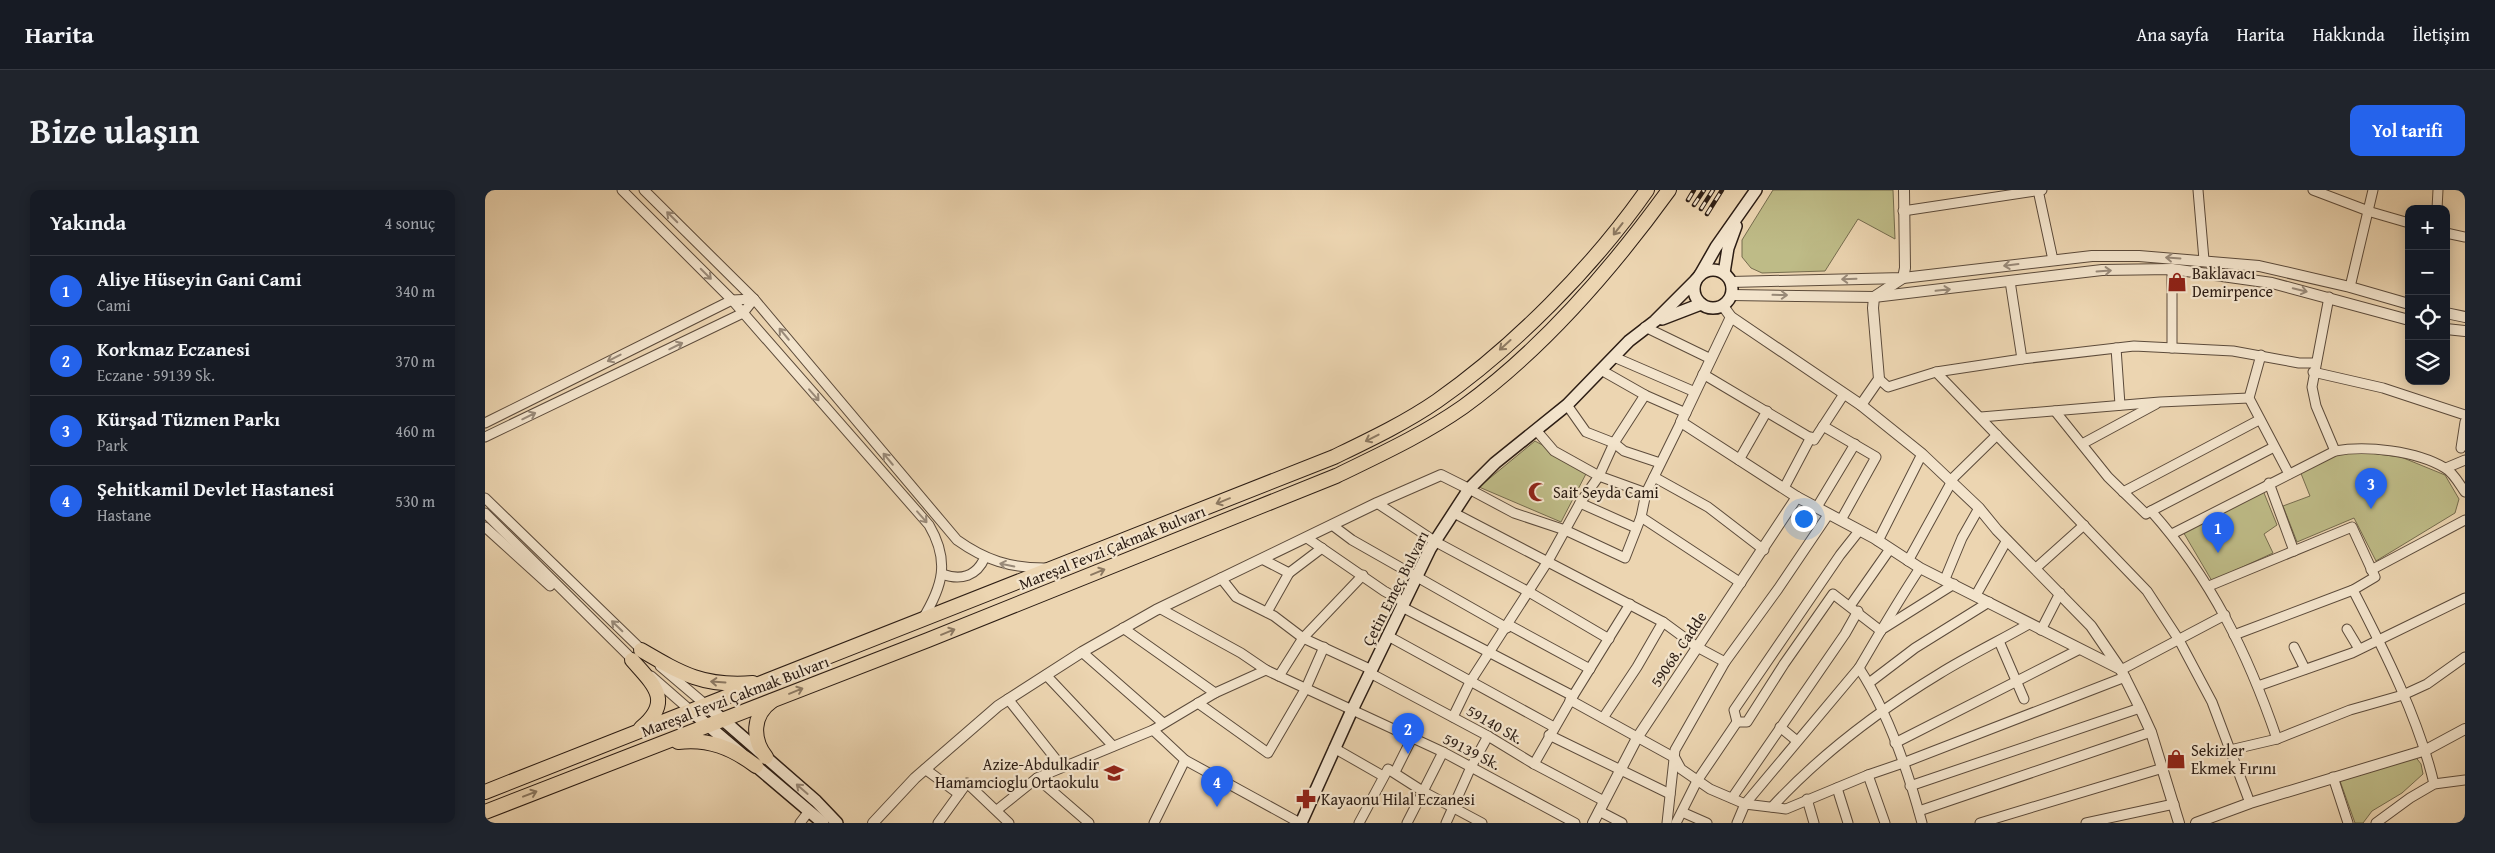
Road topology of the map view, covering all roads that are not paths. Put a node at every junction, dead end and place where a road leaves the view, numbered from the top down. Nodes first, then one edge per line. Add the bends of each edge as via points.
1 (622, 190) edge
2 (644, 190) edge
3 (1647, 190) edge
4 (1669, 190) edge
5 (1756, 190) edge
6 (1904, 190) edge
7 (2038, 190) edge
8 (2043, 190) edge
9 (2199, 190) edge
10 (2313, 190) edge
11 (2373, 190) edge
12 (2438, 190) edge
13 (2437, 205) edge
14 (1903, 211) junction
15 (2367, 211) junction
16 (1740, 215) junction
17 (2405, 222) edge
18 (2450, 234) edge
19 (2465, 237) edge
20 (2053, 260) junction
21 (2204, 260) junction
22 (2172, 269) junction
23 (1724, 273) junction
24 (1698, 278) junction
25 (1903, 278) junction
26 (2010, 281) junction
27 (1731, 282) junction
28 (2350, 287) junction
29 (1732, 295) junction
30 (1874, 297) junction
31 (2329, 297) junction
32 (754, 299) junction
33 (732, 300) junction
34 (2405, 303) edge
35 (1701, 304) junction
36 (1723, 306) junction
37 (743, 313) junction
38 (2450, 314) edge
39 (1731, 317) junction
40 (2465, 317) edge
41 (2405, 319) edge
42 (1650, 324) junction
43 (2450, 329) edge
44 (2465, 331) edge
45 (2116, 348) junction
46 (2172, 348) junction
47 (2261, 355) junction
48 (1614, 357) junction
49 (1711, 359) junction
50 (2022, 359) junction
51 (2315, 368) junction
52 (1601, 370) junction
53 (1936, 372) junction
54 (1703, 374) junction
55 (1879, 378) junction
56 (1695, 392) junction
57 (1844, 394) junction
58 (1645, 395) junction
59 (2249, 398) junction
60 (2160, 402) junction
61 (1567, 405) junction
62 (1861, 405) junction
63 (2120, 405) junction
64 (1767, 411) junction
65 (2055, 411) junction
66 (2465, 415) edge
67 (1683, 418) junction
68 (1981, 418) junction
69 (2259, 420) junction
70 (2465, 422) edge
71 (485, 423) edge
72 (1823, 426) junction
73 (1536, 430) junction
74 (1997, 435) junction
75 (485, 437) edge
76 (1811, 437) junction
77 (1614, 443) junction
78 (1855, 444) junction
79 (2081, 444) junction
80 (2274, 447) junction
81 (2461, 448) dead end
82 (2335, 451) junction
83 (1922, 454) junction
84 (1739, 460) junction
85 (2465, 460) edge
86 (1660, 463) junction
87 (2446, 468) junction
88 (2289, 474) junction
89 (1599, 476) junction
90 (1655, 477) junction
91 (1951, 481) junction
92 (2269, 483) junction
93 (1784, 488) junction
94 (1469, 489) junction
95 (2123, 492) junction
96 (2465, 492) edge
97 (1646, 493) junction
98 (1797, 497) junction
99 (485, 498) edge
100 (1580, 502) junction
101 (1377, 503) junction
102 (1817, 507) junction
103 (1979, 508) junction
104 (2151, 511) junction
105 (485, 513) edge
106 (1454, 513) junction
107 (1828, 515) junction
108 (1641, 517) junction
109 (1841, 520) junction
110 (2465, 520) edge
111 (2084, 525) junction
112 (1332, 526) junction
113 (485, 527) edge
114 (1637, 528) junction
115 (1565, 530) junction
116 (1859, 531) junction
117 (2172, 534) junction
118 (1307, 538) junction
119 (2007, 540) junction
120 (1878, 541) junction
121 (1436, 542) junction
122 (1323, 548) junction
123 (1890, 549) junction
124 (1764, 550) junction
125 (2294, 551) junction
126 (985, 557) junction
127 (1262, 559) junction
128 (1547, 561) junction
129 (1908, 561) junction
130 (1055, 568) junction
131 (1920, 568) junction
132 (2036, 568) junction
133 (2371, 570) junction
134 (1289, 573) junction
135 (942, 574) junction
136 (1363, 575) junction
137 (1417, 576) junction
138 (1221, 578) junction
139 (1950, 581) junction
140 (1741, 583) junction
141 (2209, 586) junction
142 (2353, 590) junction
143 (1529, 592) junction
144 (2060, 593) junction
145 (1976, 595) junction
146 (2465, 598) edge
147 (1989, 602) junction
148 (1630, 604) junction
149 (1403, 605) junction
150 (1850, 606) junction
151 (1161, 608) junction
152 (1858, 611) junction
153 (1267, 612) junction
154 (2225, 615) junction
155 (591, 620) junction
156 (922, 620) junction
157 (1663, 622) junction
158 (2029, 624) junction
159 (1508, 627) junction
160 (1123, 628) junction
161 (1882, 629) junction
162 (2347, 629) dead end
163 (2041, 630) junction
164 (2235, 635) junction
165 (1388, 636) junction
166 (1303, 638) junction
167 (1609, 639) junction
168 (2179, 640) junction
169 (1999, 641) junction
170 (2379, 641) junction
171 (1324, 647) junction
172 (1697, 647) junction
173 (2294, 647) dead end
174 (2359, 649) junction
175 (2078, 650) junction
176 (1082, 652) junction
177 (1489, 653) junction
178 (637, 655) junction
179 (2465, 657) edge
180 (1725, 662) junction
181 (1591, 668) junction
182 (1859, 668) junction
183 (2305, 669) junction
184 (1267, 670) junction
185 (1371, 672) junction
186 (2123, 674) junction
187 (1046, 675) junction
188 (1279, 676) junction
189 (766, 681) junction
190 (2015, 681) junction
191 (1470, 682) junction
192 (1869, 683) junction
193 (2257, 686) junction
194 (1306, 688) junction
195 (1215, 693) junction
196 (2403, 696) junction
197 (1571, 698) junction
198 (775, 699) junction
199 (2024, 699) dead end
200 (1008, 700) junction
201 (1198, 703) junction
202 (705, 705) junction
203 (2140, 708) junction
204 (1352, 710) junction
205 (691, 711) junction
206 (1881, 711) junction
207 (1453, 717) junction
208 (1603, 718) junction
209 (722, 720) junction
210 (1737, 722) junction
211 (1163, 723) junction
212 (709, 725) junction
213 (1780, 727) junction
214 (2465, 729) edge
215 (1153, 730) junction
216 (1552, 731) junction
217 (2151, 732) junction
218 (635, 733) junction
219 (1488, 736) junction
220 (1412, 738) junction
221 (1637, 738) junction
222 (2277, 739) junction
223 (1797, 741) junction
224 (1895, 743) junction
225 (1113, 746) junction
226 (1334, 748) junction
227 (645, 750) junction
228 (2230, 750) junction
229 (2427, 750) junction
230 (1443, 752) junction
231 (1675, 758) junction
232 (1185, 760) junction
233 (761, 762) junction
234 (1903, 763) junction
235 (1534, 764) junction
236 (1062, 767) junction
237 (1471, 767) junction
238 (2163, 768) junction
239 (925, 769) junction
240 (1620, 771) junction
241 (1395, 772) junction
242 (1868, 775) junction
243 (1383, 776) junction
244 (2333, 777) junction
245 (1037, 778) junction
246 (2465, 780) edge
247 (1697, 781) junction
248 (2434, 784) junction
249 (1911, 786) junction
250 (1837, 788) junction
251 (485, 792) edge
252 (1423, 792) junction
253 (959, 794) junction
254 (1670, 794) junction
255 (1732, 798) junction
256 (1807, 799) junction
257 (2251, 803) junction
258 (1745, 804) junction
259 (2174, 804) junction
260 (1601, 806) junction
261 (1771, 807) junction
262 (1453, 808) junction
263 (809, 810) junction
264 (997, 810) junction
265 (1919, 811) junction
266 (485, 812) edge
267 (1682, 812) junction
268 (799, 823) edge
269 (823, 823) edge
270 (837, 823) edge
271 (873, 823) edge
272 (938, 823) edge
273 (1009, 823) edge
274 (1089, 823) edge
275 (1154, 823) edge
276 (1301, 823) edge
277 (1359, 823) edge
278 (1407, 823) edge
279 (1446, 823) edge
280 (1482, 823) edge
281 (1575, 823) edge
282 (1593, 823) edge
283 (1622, 823) edge
284 (1667, 823) edge
285 (1676, 823) edge
286 (1707, 823) edge
287 (1737, 823) edge
288 (1814, 823) edge
289 (1848, 823) edge
290 (1885, 823) edge
291 (1922, 823) edge
292 (1980, 823) edge
293 (2086, 823) edge
294 (2179, 823) edge
295 (2195, 823) edge
296 (2348, 823) edge
297 (2376, 823) edge

1 -> 33 street
32 -> 2 street
3 -> 130 main road, Mareşal Fevzi Çakmak Bulvarı via 1597,256 1549,305 1487,362 1437,401 1334,457
198 -> 4 main road, Mareşal Fevzi Çakmak Bulvarı via 1336,476 1396,447 1462,407 1517,364 1593,287
5 - 16 main road, Çetin Emeç Bulvarı
6 - 14 street
7 - 8 street
7 - 14 street
7 - 20 street
9 - 21 street
10 - 15 street
11 - 15 street
12 - 13 street
14 - 25 street
15 - 17 street
15 - 28 street
16 - 23 main road, Çetin Emeç Bulvarı via 1728,248
16 - 24 main road, Çetin Emeç Bulvarı via 1715,246
18 - 19 street
21 -> 20 street via 2139,256
20 -> 25 street
21 - 28 street via 2259,266
26 -> 22 street via 2102,270
22 -> 31 street via 2272,283
22 - 46 street
23 - 24 main road via 1711,270
23 - 27 main road
24 - 35 main road via 1694,293
24 - 42 main road, Çetin Emeç Bulvarı
25 -> 27 street
25 - 30 street
30 -> 26 street
26 - 50 street
27 - 29 main road
28 - 34 street
29 -> 30 street
29 - 36 main road
30 - 55 street
31 - 41 street
31 - 51 street
32 - 33 street
32 - 37 street
126 -> 32 street via 957,540
33 - 37 street
33 -> 71 street
35 - 36 main road via 1712,308
35 - 42 main road, Çetin Emeç Bulvarı
36 - 39 street
75 -> 37 street
37 -> 135 street via 929,525 938,541
38 - 40 street
39 - 49 street
39 - 57 street
42 - 48 main road, Çetin Emeç Bulvarı
42 - 49 street
43 - 44 street
45 - 46 street
45 - 50 street
45 - 63 street
46 - 47 street
47 - 51 street
47 - 59 street
48 - 52 main road, Çetin Emeç Bulvarı
48 - 56 street
49 - 54 street
50 - 53 street
51 - 66 street
51 - 82 street via 2312,387 2316,406
52 - 58 street
52 - 61 main road, Çetin Emeç Bulvarı
53 - 55 street via 1888,386
53 - 68 street
54 - 56 street
54 - 64 street
55 - 62 street
56 - 67 street
57 - 62 street
57 - 72 street
58 - 67 street
58 - 77 street
59 - 60 street
59 - 69 street
60 - 63 street
60 - 79 street
61 - 73 main road, Çetin Emeç Bulvarı
61 - 77 street via 1586,432
62 - 83 street
63 - 65 street
64 - 76 street
64 - 84 street
65 - 68 street
65 - 79 street
67 - 84 street
67 - 86 street
68 - 74 street
69 - 80 street
69 - 95 street
70 - 81 street
72 - 76 street via 1814,440
72 - 78 street
73 - 89 street via 1554,451
73 - 94 main road, Çetin Emeç Bulvarı
74 - 91 street
74 - 111 street
76 - 93 street
77 - 86 street via 1624,451
77 - 89 street
78 - 102 street
78 - 109 street via 1876,457
79 - 95 street
80 - 88 street
80 - 104 street
82 - 87 street via 2355,447 2376,449 2408,454
82 - 88 street
83 - 91 street
83 - 120 street
84 - 93 street
85 - 87 street
86 - 90 street
87 - 96 street
88 - 92 street
89 - 97 street
89 - 100 street
90 - 97 street
90 - 124 street via 1708,507
91 - 103 street
91 - 129 street
92 - 117 street
92 - 125 street
93 - 98 street
94 - 101 street via 1441,475
94 - 106 main road, Çetin Emeç Bulvarı
94 - 115 street via 1514,513
95 - 104 street via 2146,514
97 - 108 street
98 - 102 street
98 - 124 street, 59068. Cadde
178 -> 99 street
100 - 114 street
100 - 115 street
101 - 112 street
101 - 121 street
102 - 107 street
103 - 119 street
103 - 139 street via 1962,538
104 - 117 street
105 - 155 street
106 - 121 main road, Çetin Emeç Bulvarı
106 - 128 street
107 - 109 street
107 - 180 street
108 - 114 street
108 - 140 street
109 - 116 street
110 - 133 street
111 - 132 street
111 - 168 street via 2147,591
112 - 118 street
112 - 137 street
113 - 155 street
114 - 115 street via 1625,558
115 - 128 street
116 - 120 street
116 - 210 street via 1733,710
117 - 141 street
118 - 122 street
118 - 127 street
119 - 132 street
119 - 145 street
120 - 123 street
121 - 137 main road, Çetin Emeç Bulvarı
121 - 143 street
122 - 134 street
122 - 136 street
123 - 129 street
123 - 150 street
124 - 140 street, 59068. Cadde
125 - 133 street via 2352,527
125 - 141 street
130 -> 126 street via 1005,565
126 - 135 street via 969,576 952,578
127 - 134 street
127 - 138 street
128 - 143 street
128 - 148 street
129 - 131 street
130 - 156 main road, Mareşal Fevzi Çakmak Bulvarı
131 - 139 street
131 - 161 street
132 - 144 street
133 - 142 street via 2375,577
134 - 153 street
135 - 156 street via 935,597
136 - 149 street
136 - 166 street
137 - 149 main road, Çetin Emeç Bulvarı
137 - 159 street
138 - 151 street
138 - 153 street, 59140 Sk. via 1236,597
139 - 145 street
139 - 161 street
140 - 172 street, 59068. Cadde
141 - 154 street
142 - 164 street
142 - 170 street
143 - 159 street
143 - 167 street
144 - 163 street
144 - 186 street via 2091,626
145 - 147 street
146 - 170 street
147 - 158 street
147 - 192 street via 1915,648
148 - 157 street
148 - 167 street
149 - 165 main road, Çetin Emeç Bulvarı
149 - 177 street
150 - 152 street
150 - 210 street via 1833,594 1747,722
151 - 160 street
151 - 184 street, 59139 Sk.
152 - 161 street
152 - 213 street
153 - 166 street, 59140 Sk.
154 - 164 street
154 - 168 street
155 - 178 street
156 - 189 main road, Mareşal Fevzi Çakmak Bulvarı
157 - 172 street
157 - 208 street
158 - 163 street
158 - 169 street
159 - 177 street
159 - 181 street
160 - 176 street
160 - 195 street
161 - 182 street
162 - 174 street
163 - 175 street
164 - 193 street
165 - 185 main road, Çetin Emeç Bulvarı
165 - 191 street
166 - 171 street, 59140 Sk.
166 - 188 street
167 - 181 street
168 - 186 street
168 - 228 street via 2212,702
169 - 190 street
169 - 206 street via 1940,673
170 - 174 street
170 - 196 street
171 - 185 street, 59140 Sk.
171 - 194 street
172 - 180 street
172 - 221 street, 59068. Cadde
173 - 183 street
174 - 183 street
175 - 186 street
175 - 190 street
176 - 187 street
176 - 211 street
177 - 191 street
177 - 197 street
189 -> 178 main road via 722,683 691,678
178 - 202 street
178 - 205 street
178 - 218 main road via 657,688 659,700 655,714
179 - 196 street via 2427,684
180 - 231 street via 1675,750
181 - 197 street
182 - 192 street
182 - 223 street
183 - 193 street
184 - 188 street, 59139 Sk.
184 - 195 street
185 - 204 main road, Çetin Emeç Bulvarı
185 - 207 street, 59140 Sk.
186 - 203 street
186 - 234 street
187 - 200 street
187 - 225 street
188 - 194 street, 59139 Sk.
189 - 202 main road, Mareşal Fevzi Çakmak Bulvarı
190 - 199 street
190 - 224 street
191 - 207 street
191 - 216 street
192 - 206 street
193 - 222 street
194 - 201 street via 1267,754
194 - 204 street, 59139 Sk.
195 - 201 street
196 - 222 street via 2350,710
196 - 229 street
197 - 208 street
197 - 216 street
198 - 209 main road, Mareşal Fevzi Çakmak Bulvarı
198 - 233 main road via 761,712 756,725
200 - 236 street
200 - 239 street
201 - 211 street
202 - 205 main road, Mareşal Fevzi Çakmak Bulvarı
202 - 209 main road
203 - 217 street
203 - 249 street
204 - 220 street, 59139 Sk.
204 - 226 main road, Çetin Emeç Bulvarı
205 - 212 main road
205 - 218 main road, Mareşal Fevzi Çakmak Bulvarı
206 - 224 street
206 - 261 street via 1795,782
207 - 219 street, 59140 Sk.
208 - 221 street
209 - 212 main road, Mareşal Fevzi Çakmak Bulvarı
209 - 233 main road
210 - 247 street
211 - 215 street
212 - 227 main road, Mareşal Fevzi Çakmak Bulvarı
212 - 233 main road
213 - 223 street
213 - 255 street
214 - 229 street
215 - 225 street
215 - 232 street
216 - 235 street
216 - 240 street
217 - 238 street
217 - 265 street
218 - 251 main road, Mareşal Fevzi Çakmak Bulvarı
219 - 235 street, 59140 Sk.
219 - 237 street
220 - 230 street, 59139 Sk.
220 - 241 street
221 - 231 street
221 - 240 street, 59068. Cadde
222 - 228 street
223 - 258 street
224 - 234 street
225 - 236 street
226 - 243 street
226 - 276 main road, Çetin Emeç Bulvarı
227 - 233 main road via 695,740 728,748
266 -> 227 main road, Mareşal Fevzi Çakmak Bulvarı
228 - 257 street
229 - 244 street
229 - 248 street
230 - 237 street, 59139 Sk.
230 - 252 street
231 - 247 street via 1681,769
231 - 254 street
232 - 275 street
232 - 276 street
233 - 263 main road
270 -> 233 main road
234 - 242 street
234 - 249 street
235 - 260 street, 59140 Sk.
236 - 245 street
237 - 262 street
237 - 281 street, 59139 Sk.
238 - 259 street
238 - 292 street
239 - 253 street
239 - 271 street
240 - 254 street
240 - 260 street, 59068. Cadde
241 - 243 street via 1388,769
241 - 252 street
242 - 250 street
242 - 290 street
243 - 277 street
244 - 257 street
244 - 296 street
245 - 264 street
245 - 274 street
246 - 248 street
247 - 255 street
247 - 267 street
248 - 297 street
249 - 265 street
250 - 256 street
250 - 289 street
252 - 262 street
252 - 278 street
253 - 264 street via 967,783
253 - 272 street
254 - 284 street
255 - 258 street
256 - 261 street via 1786,809
256 - 288 street
257 - 295 street
258 - 261 street
258 - 287 street
259 - 293 street
259 - 294 street
260 - 282 street, 59068. Cadde
260 - 283 street, 59140 Sk.
262 - 279 street
262 - 280 street
263 - 268 street
263 - 269 main road
264 - 273 street
265 - 291 street
267 - 285 street
267 - 286 street

